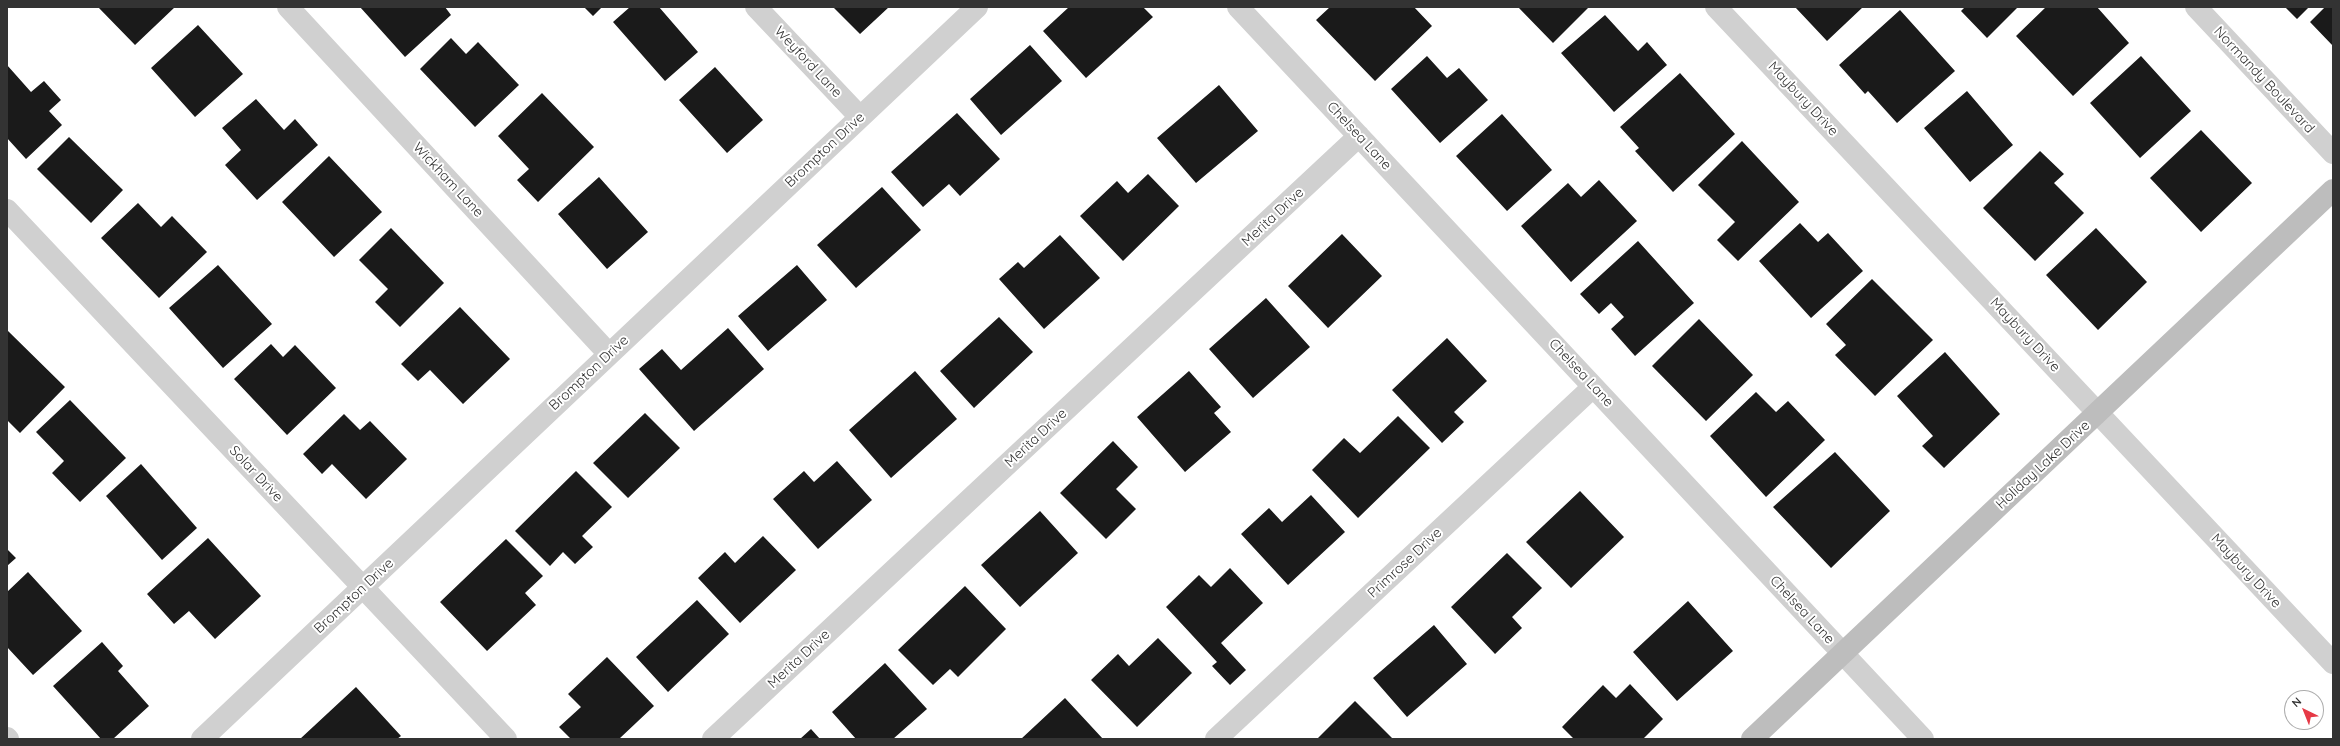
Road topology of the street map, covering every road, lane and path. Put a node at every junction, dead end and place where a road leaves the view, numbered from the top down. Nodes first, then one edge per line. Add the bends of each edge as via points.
1 (288, 7) edge
2 (756, 7) edge
3 (977, 7) edge
4 (1238, 7) edge
5 (1716, 7) edge
6 (2196, 7) edge
7 (860, 117) junction
8 (1359, 136) junction
9 (2333, 153) edge
10 (2333, 190) edge
11 (7, 210) edge
12 (609, 354) junction
13 (1593, 386) junction
14 (2098, 413) junction
15 (363, 587) junction
16 (1843, 653) junction
17 (2333, 663) edge
18 (202, 739) edge
19 (506, 739) edge
20 (713, 739) edge
21 (1216, 739) edge
22 (1752, 739) edge
23 (1923, 739) edge

1 - 12 street, Wickham Lane
2 - 7 street, Weyford Lane
3 - 7 street, Brompton Drive
4 - 8 street, Chelsea Lane
5 - 14 street, Maybury Drive
6 - 9 street, Normandy Boulevard
7 - 12 street, Brompton Drive
8 - 13 street, Chelsea Lane
8 - 20 street, Merita Drive
10 - 14 street, Holiday Lake Drive
11 - 15 street, Solar Drive
12 - 15 street, Brompton Drive
13 - 16 street, Chelsea Lane
13 - 21 street, Primrose Drive
14 - 16 street, Holiday Lake Drive
14 - 17 street, Maybury Drive
15 - 18 street, Brompton Drive
15 - 19 street, Solar Drive
16 - 22 street, Holiday Lake Drive
16 - 23 street, Chelsea Lane

